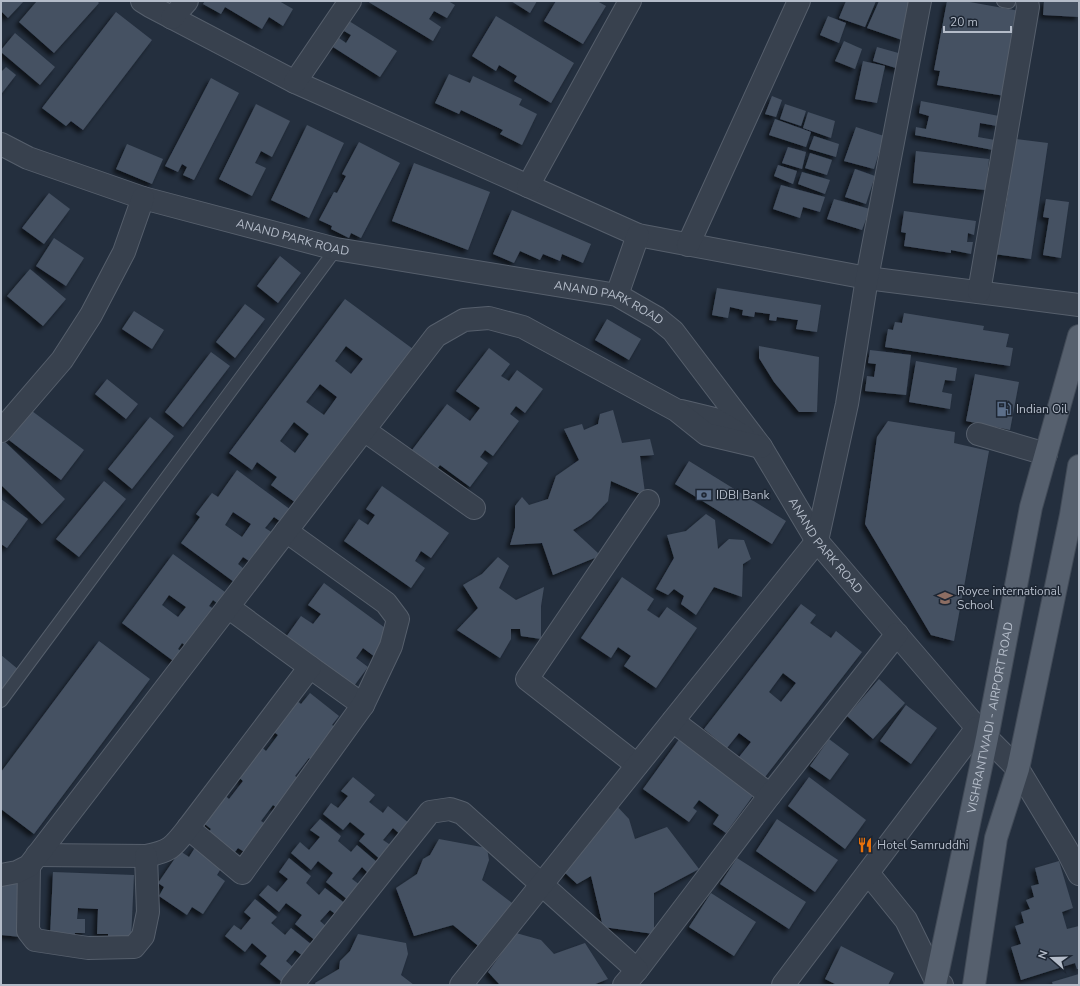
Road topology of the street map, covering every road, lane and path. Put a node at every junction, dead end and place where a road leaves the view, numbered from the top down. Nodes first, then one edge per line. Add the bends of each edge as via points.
1 (142, 1) edge
2 (187, 1) edge
3 (350, 1) edge
4 (630, 1) edge
5 (799, 1) edge
6 (920, 1) edge
7 (1013, 1) edge
8 (172, 18) junction
9 (295, 82) junction
10 (1, 144) edge
11 (528, 186) junction
12 (143, 198) junction
13 (638, 235) junction
14 (688, 245) junction
15 (336, 249) junction
16 (867, 278) junction
17 (979, 292) junction
18 (617, 295) junction
19 (1079, 305) edge
20 (1079, 336) edge
21 (364, 430) junction
22 (1, 431) edge
23 (978, 434) dead end
24 (761, 447) junction
25 (1046, 454) junction
26 (1079, 466) edge
27 (648, 501) dead end
28 (474, 508) dead end
29 (286, 531) junction
30 (818, 541) junction
31 (228, 607) junction
32 (897, 634) junction
33 (310, 667) junction
34 (1, 701) edge
35 (363, 705) junction
36 (673, 721) junction
37 (982, 733) junction
38 (637, 765) junction
39 (1018, 769) junction
40 (770, 795) junction
41 (188, 828) junction
42 (146, 856) junction
43 (33, 860) junction
44 (868, 873) junction
45 (1079, 874) edge
46 (1, 875) edge
47 (541, 885) junction
48 (630, 977) edge
49 (937, 984) edge
50 (292, 985) edge
51 (461, 985) edge
52 (783, 985) edge
53 (974, 985) edge

1 - 8 street
2 - 8 street
3 - 9 street
4 - 11 street
5 - 14 street
6 - 16 street
7 - 17 street via 1028,7
8 - 9 street
9 - 11 street
10 - 12 street, ANAND PARK ROAD via 28,158
11 - 13 street
12 - 15 street, ANAND PARK ROAD
12 - 22 street via 124,252 91,316 62,360
13 - 14 street
13 - 18 street
14 - 16 street
15 - 18 street, ANAND PARK ROAD
15 - 34 lane
16 - 17 street
16 - 30 street via 847,404
17 - 19 street
18 - 24 street, ANAND PARK ROAD via 657,318 673,331
20 - 25 main road, VISHRANTWADI - AIRPORT ROAD
21 - 24 street via 436,336 464,320 489,318 523,327 676,410 706,434
21 - 28 street
21 - 29 street
23 - 25 street
24 - 30 street, ANAND PARK ROAD
25 - 37 main road, VISHRANTWADI - AIRPORT ROAD via 1030,507
26 - 39 main road
27 - 38 street via 527,680
29 - 31 street
29 - 35 street via 386,603 398,619 391,646
30 - 32 street, ANAND PARK ROAD
30 - 36 street
31 - 33 street
31 - 43 street
32 - 37 street, ANAND PARK ROAD
32 - 40 street
33 - 35 street
33 - 41 street
35 - 41 street via 242,873
36 - 38 street
36 - 40 street
37 - 39 street, ANAND PARK ROAD
37 - 44 street
37 - 49 main road, VISHRANTWADI - AIRPORT ROAD
38 - 47 street
39 - 45 street, ANAND PARK ROAD via 1068,850
39 - 53 main road via 996,838
40 - 48 street
41 - 42 street via 173,847 162,853
42 - 43 street
42 - 43 street via 148,912 143,936 134,947 88,948 35,940 28,931
43 - 46 street via 17,872
44 - 49 street via 906,920
44 - 52 street
47 - 48 street
47 - 50 street via 462,813 450,809 430,812
47 - 51 street

